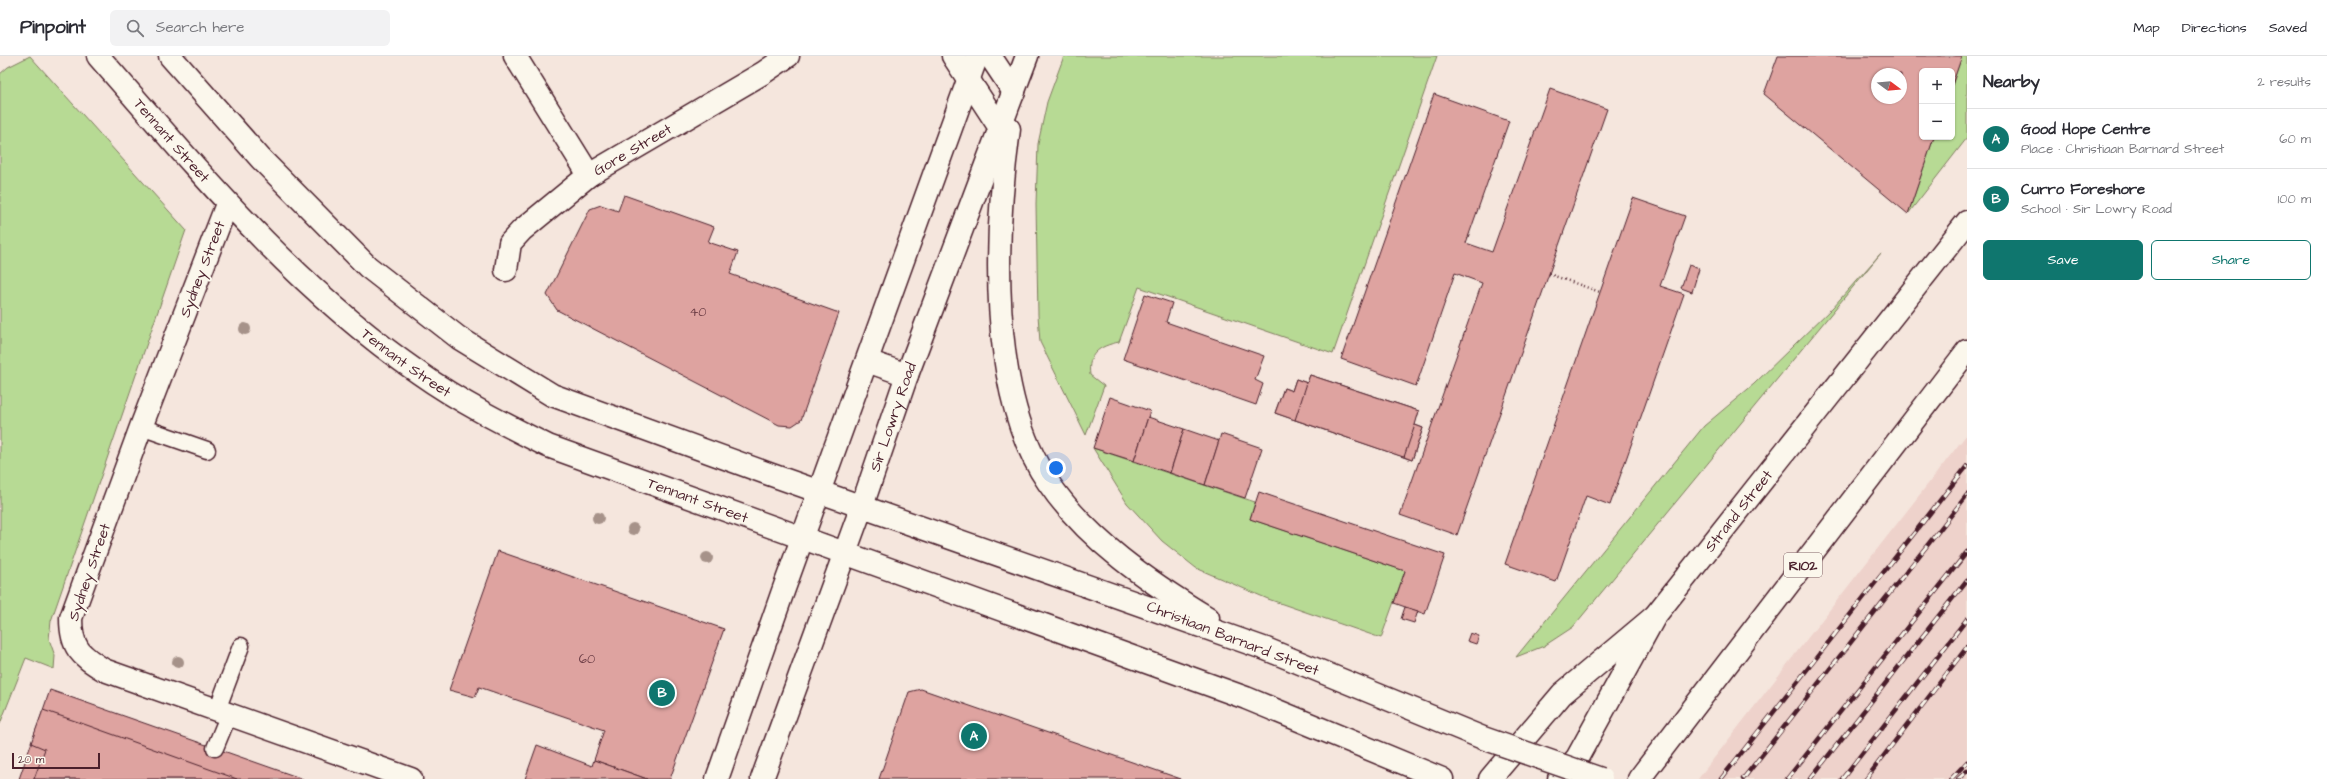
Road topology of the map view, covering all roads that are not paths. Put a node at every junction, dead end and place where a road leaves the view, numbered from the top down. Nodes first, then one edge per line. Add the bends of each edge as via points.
1 (98, 56) edge
2 (170, 56) edge
3 (514, 56) edge
4 (788, 56) edge
5 (953, 56) edge
6 (977, 56) edge
7 (990, 56) edge
8 (1027, 56) edge
9 (969, 79) junction
10 (1014, 92) junction
11 (1000, 128) junction
12 (589, 175) junction
13 (227, 204) junction
14 (1967, 222) edge
15 (506, 270) dead end
16 (1967, 351) edge
17 (867, 361) junction
18 (907, 375) junction
19 (141, 427) junction
20 (207, 450) dead end
21 (820, 491) junction
22 (862, 506) junction
23 (803, 538) junction
24 (844, 553) junction
25 (1655, 616) junction
26 (1245, 640) junction
27 (241, 646) dead end
28 (223, 712) junction
29 (215, 748) dead end
30 (411, 779) edge
31 (717, 779) edge
32 (762, 779) edge
33 (1442, 779) edge
34 (1490, 779) edge
35 (1560, 779) edge
36 (1601, 779) edge
37 (1639, 779) edge

1 - 13 main road, Tennant Street
2 - 21 main road via 261,159 368,267 459,338 552,395
3 - 12 main road
4 - 12 main road, Gore Street
5 - 9 main road
6 - 9 main road
7 - 10 main road
8 - 10 main road, Sir Lowry Road
9 - 11 main road
9 - 17 main road
10 - 11 main road, Sir Lowry Road
10 - 26 main road via 1001,204 1000,314 1008,386 1025,438 1048,482 1082,523 1152,581
11 - 18 main road, Sir Lowry Road
12 - 15 main road, Gore Street via 522,230 510,243
13 - 19 main road, Sydney Street
13 - 23 main road, Tennant Street via 307,283 363,331 418,373 464,403 548,446
14 - 25 main road, Strand Street
16 - 37 main road, R102
17 - 18 main road
17 - 21 main road
18 - 22 main road, Sir Lowry Road
19 - 20 lane
19 - 28 main road, Sydney Street via 71,618 71,636 76,648 85,658 104,670
21 - 22 main road, Christiaan Barnard Street
21 - 23 main road
22 - 24 main road, Sir Lowry Road
22 - 26 main road, Christiaan Barnard Street
23 - 24 main road, Tennant Street
23 - 31 main road
24 - 32 main road, Sir Lowry Road
24 - 33 main road via 1246,698
25 - 34 main road, Strand Street via 1562,694
25 - 35 main road via 1577,758
26 - 36 main road, Christiaan Barnard Street, bridge via 1483,738
27 - 28 lane
28 - 29 lane
28 - 30 main road, Sydney Street

